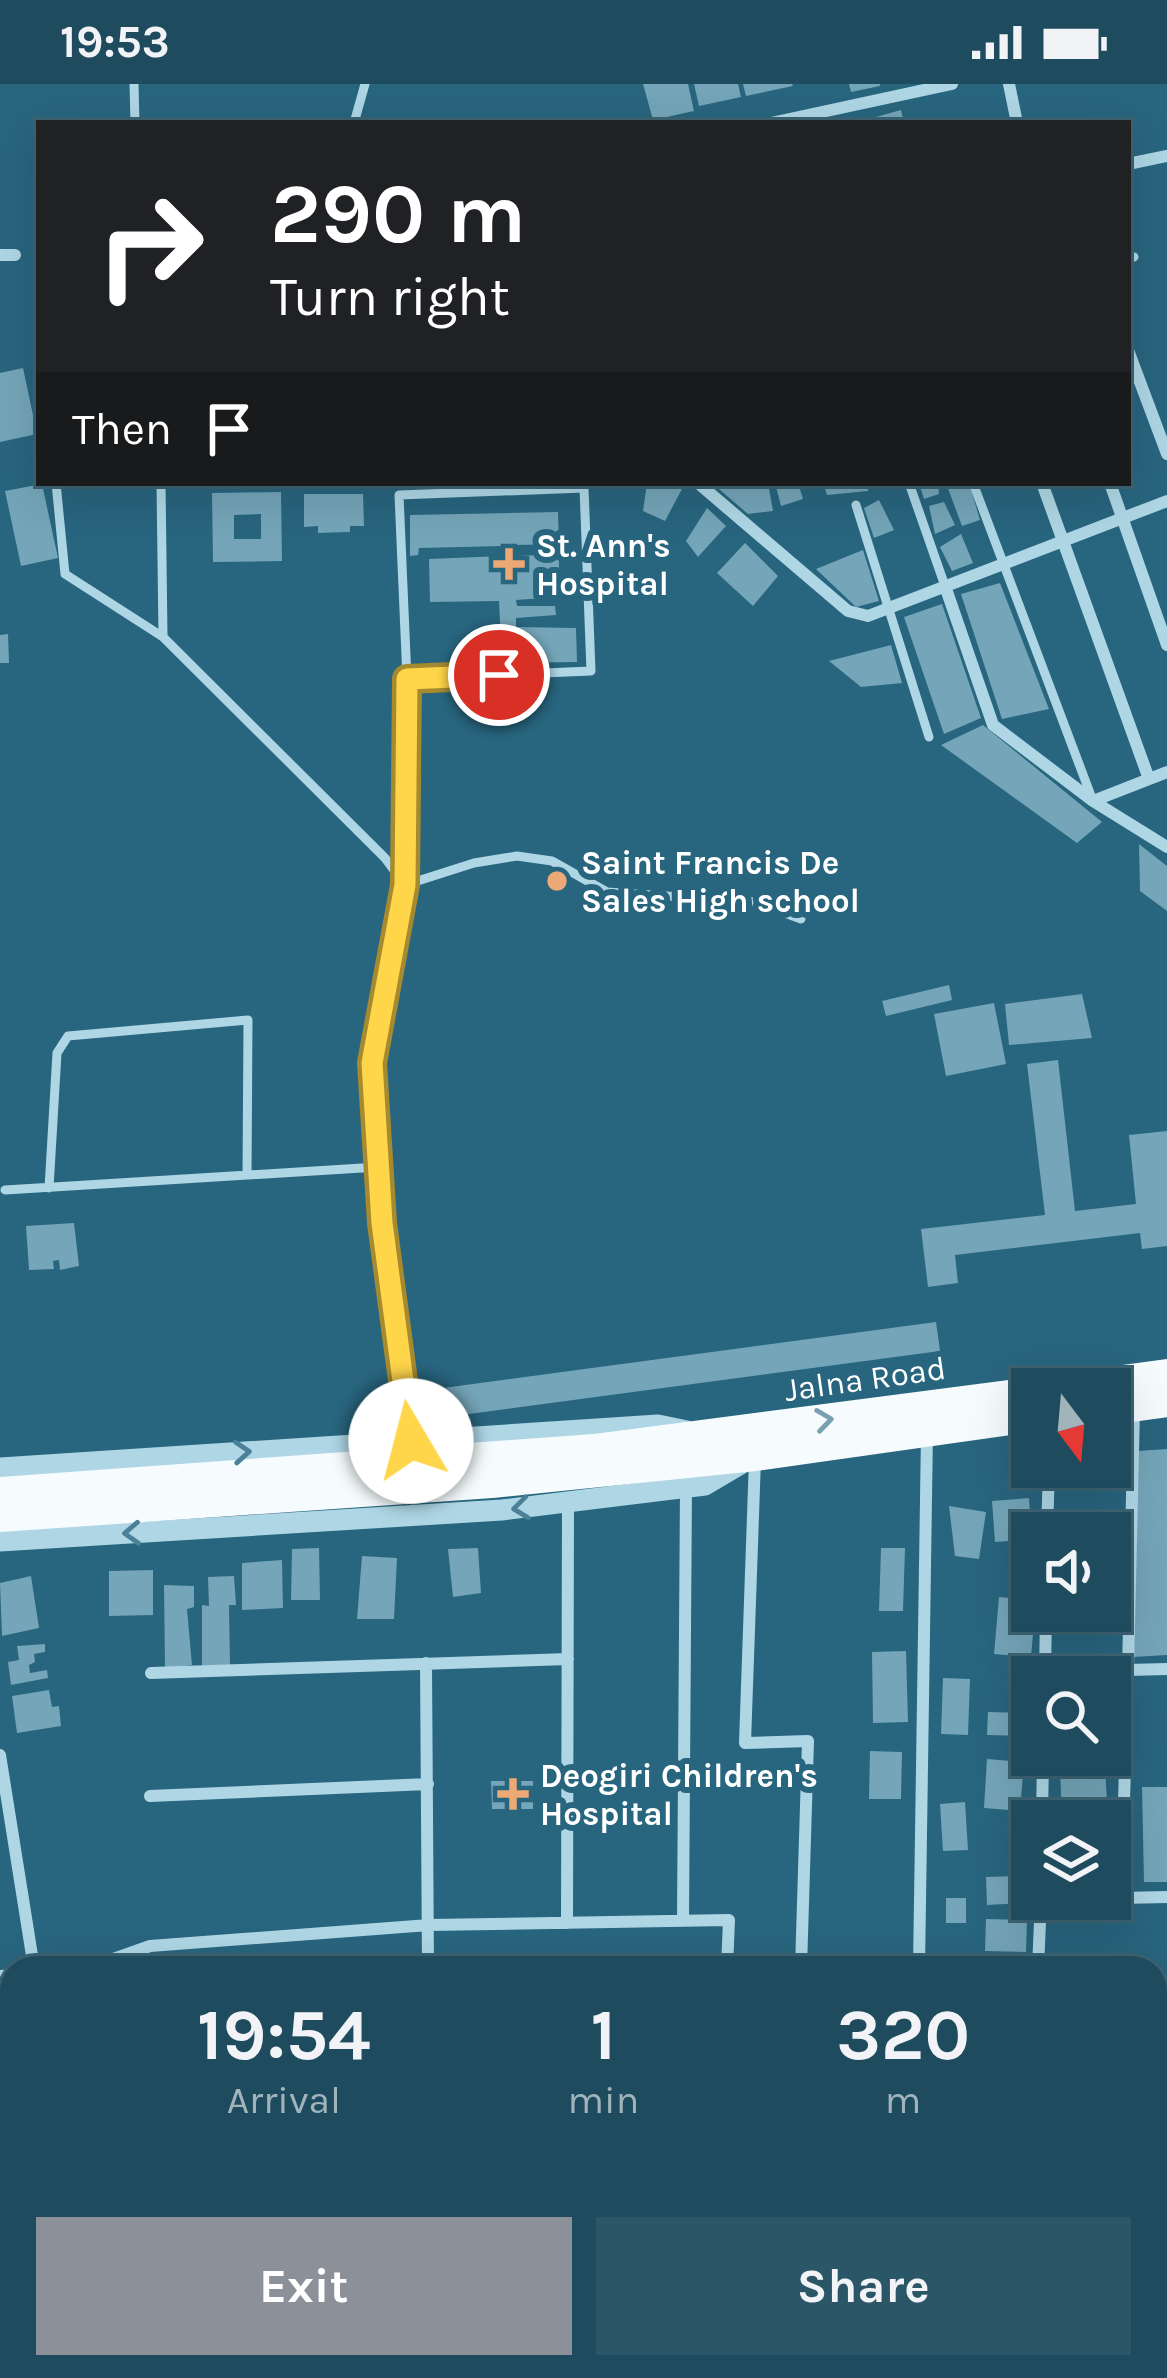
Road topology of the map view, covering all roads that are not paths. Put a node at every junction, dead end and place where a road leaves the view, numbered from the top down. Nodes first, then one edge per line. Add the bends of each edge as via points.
1 (134, 84) edge
2 (364, 84) edge
3 (952, 84) edge
4 (1009, 84) edge
5 (912, 88) edge
6 (134, 120) edge
7 (355, 120) edge
8 (783, 120) edge
9 (1016, 120) edge
10 (1167, 156) edge
11 (1131, 163) edge
12 (1131, 358) edge
13 (1167, 454) edge
14 (56, 486) edge
15 (160, 486) edge
16 (702, 486) edge
17 (910, 486) edge
18 (974, 486) edge
19 (1043, 486) edge
20 (1111, 486) edge
21 (1167, 501) edge
22 (856, 505) dead end
23 (1123, 518) junction
24 (1063, 541) junction
25 (1003, 564) junction
26 (946, 586) junction
27 (888, 608) junction
28 (163, 637) junction
29 (1167, 645) edge
30 (407, 679) junction
31 (929, 737) dead end
32 (1167, 772) edge
33 (1149, 779) junction
34 (1093, 801) junction
35 (1167, 847) edge
36 (405, 885) junction
37 (801, 919) dead end
38 (378, 1167) junction
39 (247, 1175) junction
40 (49, 1188) junction
41 (4, 1190) dead end
42 (1167, 1374) edge
43 (1131, 1379) edge
44 (1011, 1396) edge
45 (1167, 1402) edge
46 (1131, 1408) edge
47 (1011, 1420) edge
48 (927, 1431) junction
49 (411, 1441) junction
50 (755, 1456) junction
51 (697, 1462) junction
52 (0, 1468) edge
53 (1124, 1488) edge
54 (0, 1492) edge
55 (568, 1502) junction
56 (0, 1516) edge
57 (0, 1541) edge
58 (1128, 1656) edge
59 (568, 1659) junction
60 (426, 1664) junction
61 (1167, 1669) edge
62 (1131, 1670) edge
63 (151, 1673) dead end
64 (0, 1755) edge
65 (1125, 1776) edge
66 (428, 1784) junction
67 (150, 1796) dead end
68 (7, 1848) edge
69 (1167, 1898) edge
70 (1040, 1920) edge
71 (683, 1921) junction
72 (568, 1923) junction
73 (429, 1925) junction
74 (31, 1956) edge
75 (122, 1956) edge
76 (428, 1956) edge
77 (728, 1956) edge
78 (801, 1956) edge
79 (919, 1956) edge
80 (1039, 1956) edge

1 - 6 lane
2 - 7 lane
3 - 5 street
4 - 9 street
5 - 8 street
10 - 11 street
12 - 13 street
14 - 28 lane via 65,574
15 - 28 lane
16 - 27 street via 848,611 868,616
17 - 26 lane
18 - 25 lane
19 - 24 street
20 - 23 street
21 - 23 street
22 - 27 lane
23 - 24 street
23 - 29 street
24 - 25 street
24 - 33 street
25 - 26 street
25 - 34 lane
26 - 27 street
26 - 34 street via 993,725
27 - 31 lane
28 - 36 lane
30 - 30 lane via 590,671 584,488 399,495
30 - 36 lane
32 - 33 street
33 - 34 street
34 - 35 street
36 - 37 lane via 517,856 552,861 607,892 755,902
36 - 38 street via 372,1063
38 - 39 lane
38 - 49 street
39 - 40 lane
39 - 40 lane via 248,1020 68,1036 56,1053
40 - 41 lane
42 - 43 highway
51 -> 44 highway, Jalna Road
45 - 46 highway
47 - 48 highway, Jalna Road
48 - 50 highway, Jalna Road
48 - 79 street
49 - 51 street via 658,1425
52 -> 49 street
50 - 51 highway, Jalna Road
50 - 78 street via 746,1743 808,1741
51 - 54 highway via 655,1442
51 - 55 street
51 - 56 highway
51 - 71 street
53 - 58 street
55 -> 57 street
55 - 59 street
59 - 60 street
59 - 72 street
60 - 63 street
60 - 66 street
61 - 62 street
64 - 68 street
65 - 69 street via 1121,1898
66 - 67 street
66 - 73 street
68 - 74 street
70 - 80 street
71 - 72 street
71 - 77 street via 729,1920
72 - 73 street
73 - 75 street via 150,1946
73 - 76 street

